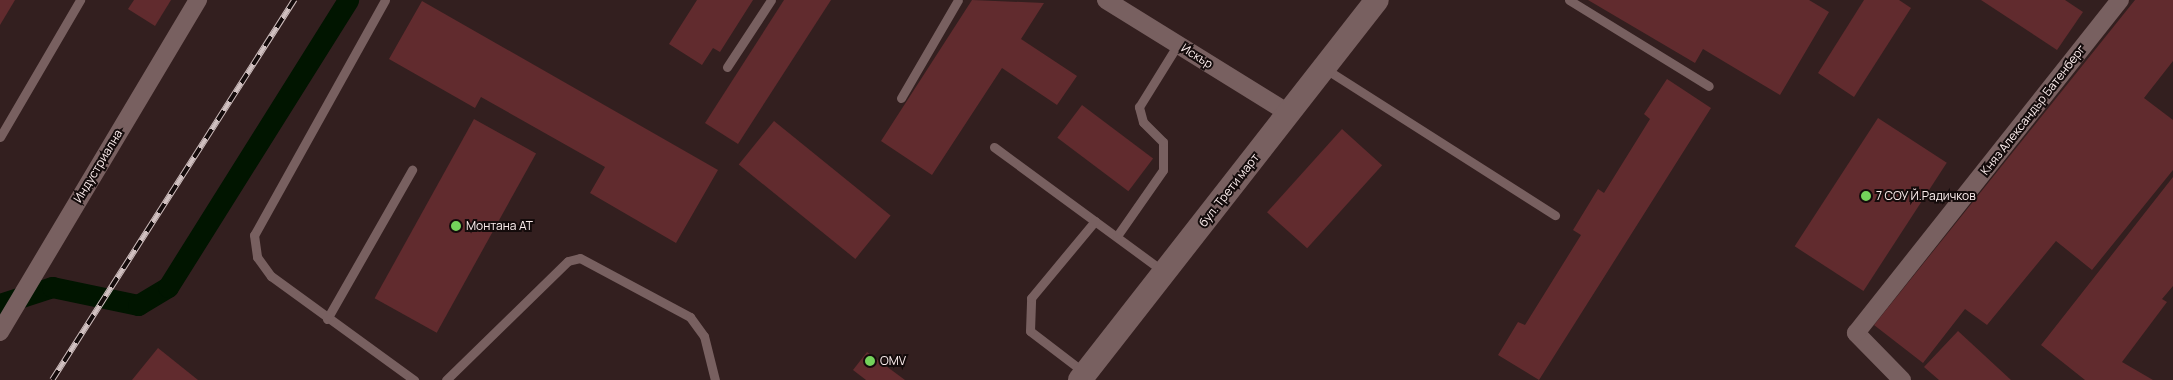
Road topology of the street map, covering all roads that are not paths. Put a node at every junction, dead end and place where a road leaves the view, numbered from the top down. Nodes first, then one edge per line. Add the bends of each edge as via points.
1 (80, 0) edge
2 (198, 0) edge
3 (384, 0) edge
4 (770, 0) edge
5 (958, 0) edge
6 (1106, 0) edge
7 (1377, 0) edge
8 (1570, 0) edge
9 (2120, 0) edge
10 (1178, 44) junction
11 (726, 67) dead end
12 (1324, 68) junction
13 (1709, 86) dead end
14 (901, 98) dead end
15 (1288, 113) junction
16 (0, 137) edge
17 (994, 147) dead end
18 (412, 170) dead end
19 (1554, 215) dead end
20 (1095, 221) junction
21 (1117, 236) junction
22 (1165, 273) junction
23 (327, 319) junction
24 (1, 331) edge
25 (1087, 378) edge
26 (414, 380) edge
27 (446, 380) edge
28 (714, 380) edge
29 (1902, 380) edge

1 - 16 lane
2 - 24 street, Индустриална
3 - 23 lane via 254,235 257,257 271,276
4 - 11 lane
5 - 14 lane
6 - 10 street, Искър
7 - 12 main road, бул. Трети март
8 - 13 lane
9 - 29 street, Княз Александър Батенберг via 1856,333
10 - 15 street, Искър
10 - 21 lane via 1139,107 1143,122 1163,142 1163,170
12 - 15 main road, бул. Трети март
12 - 19 lane
15 - 22 main road, бул. Трети март
17 - 20 lane
18 - 23 lane
20 - 21 lane
20 - 25 lane via 1031,298 1030,331
21 - 22 lane
22 - 25 main road, бул. Трети март
23 - 26 lane
27 - 28 lane via 568,261 580,258 690,317 704,336

